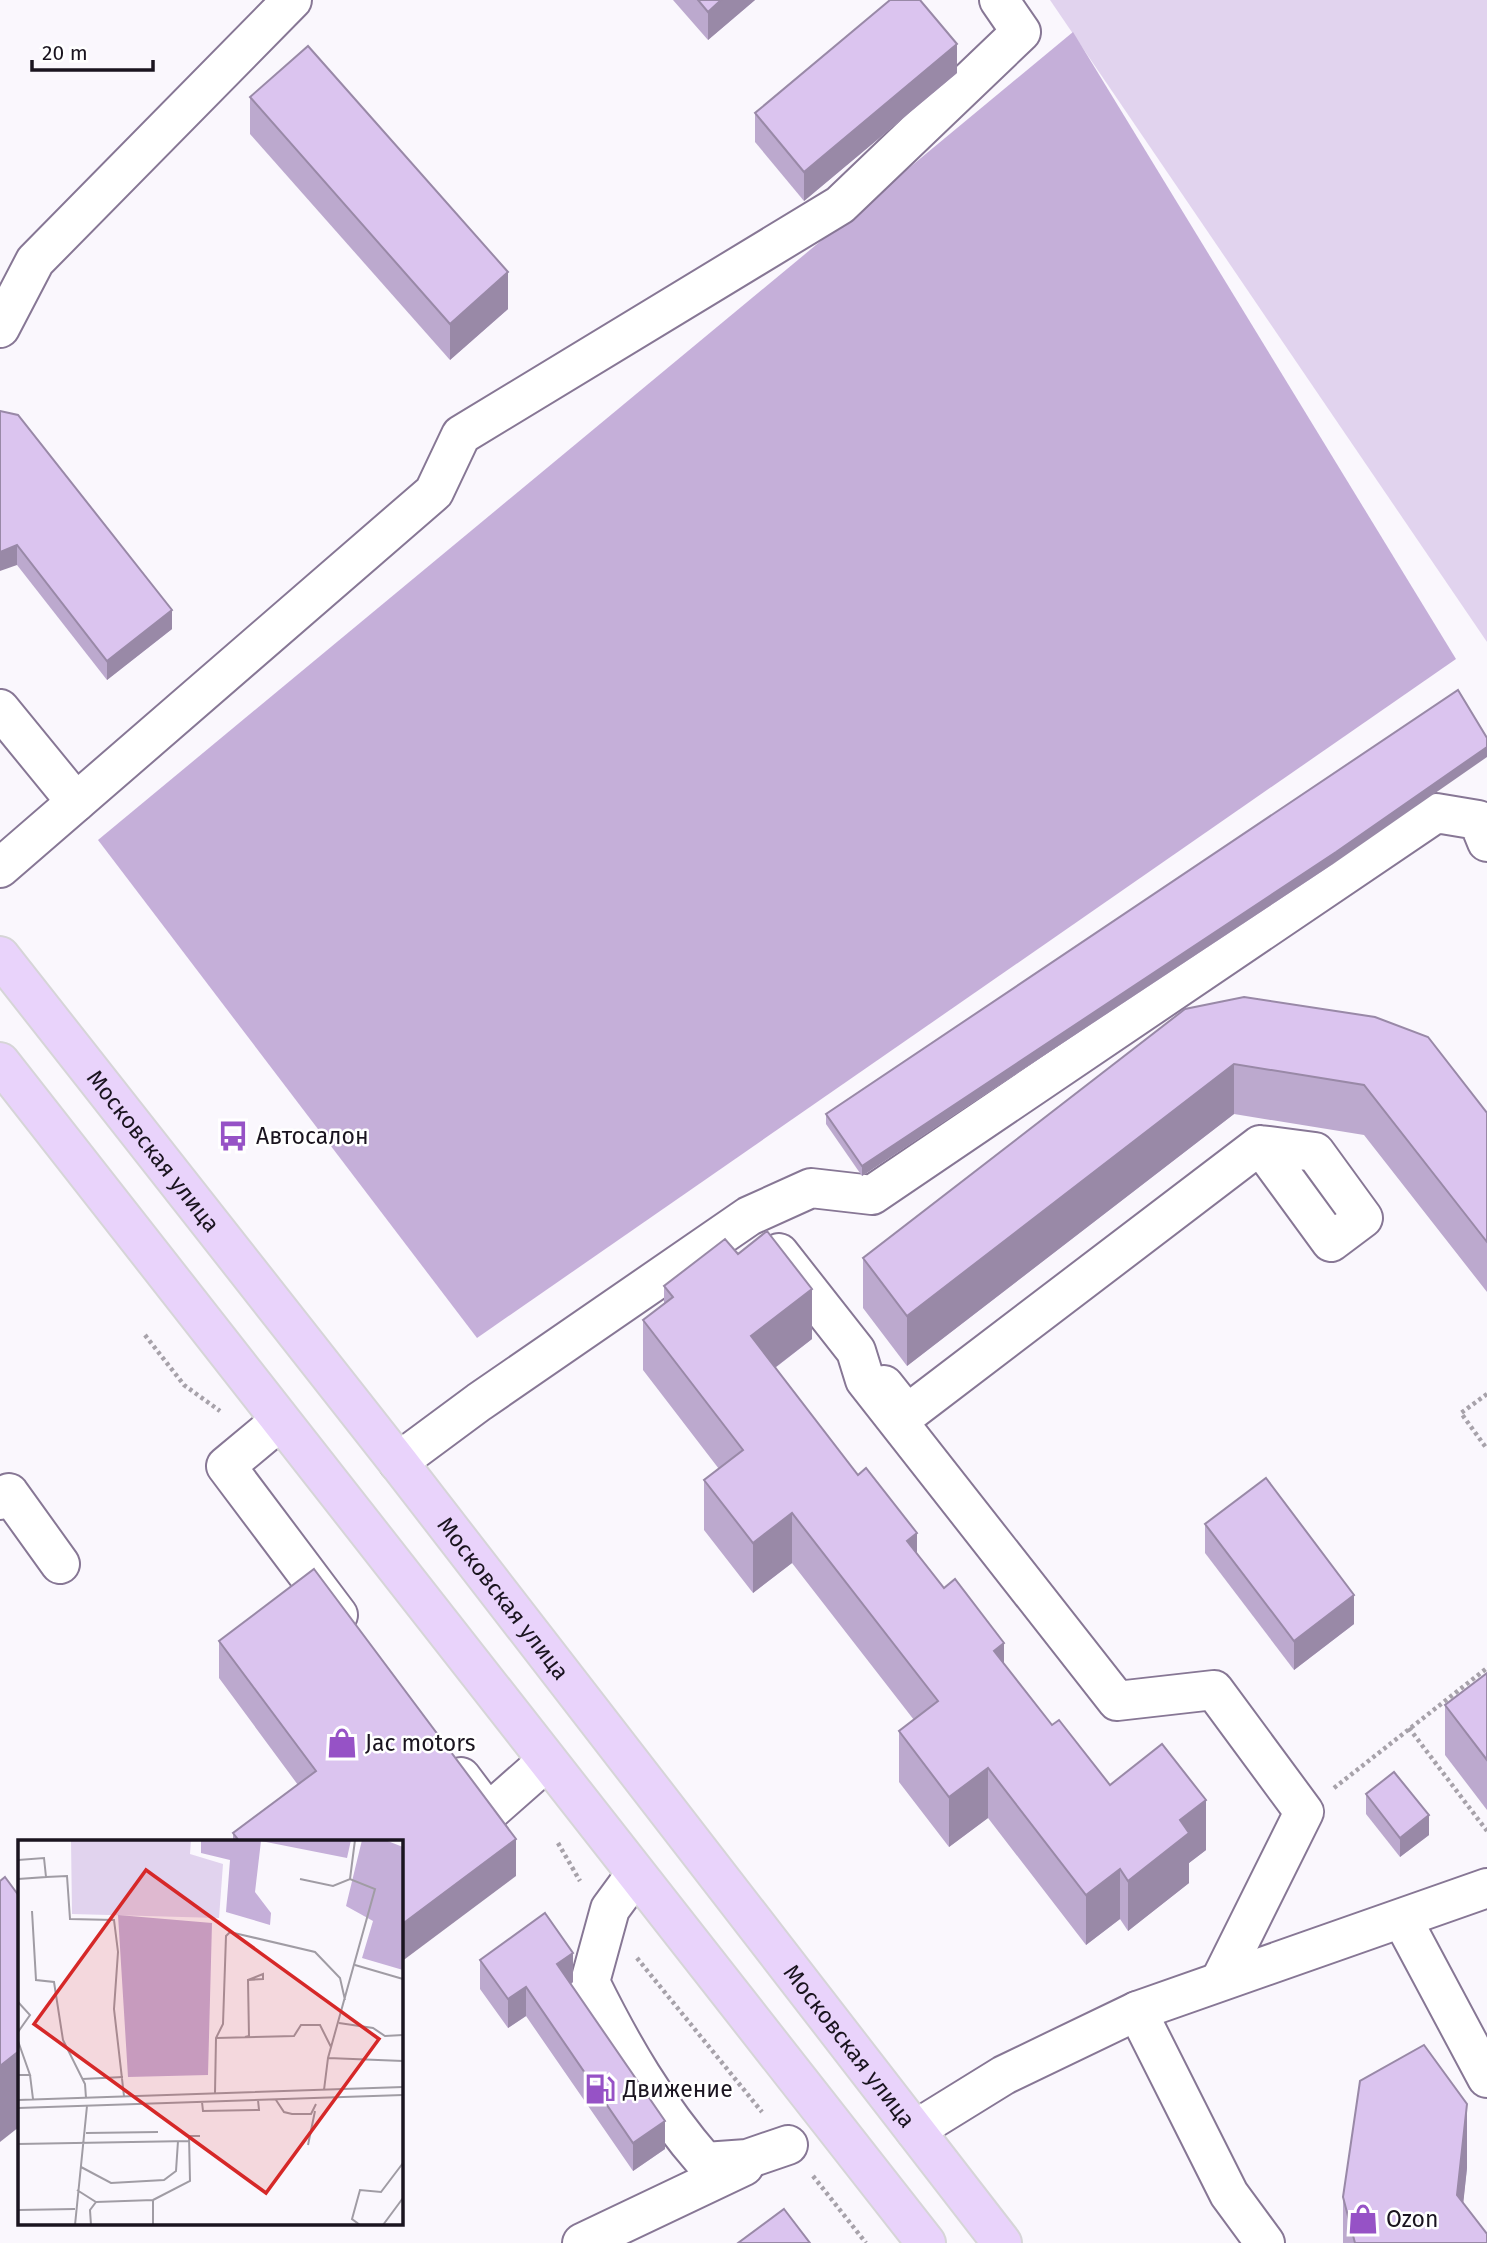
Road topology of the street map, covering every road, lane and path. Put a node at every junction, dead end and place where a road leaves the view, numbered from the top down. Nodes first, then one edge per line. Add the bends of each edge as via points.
1 (292, 0) edge
2 (999, 0) edge
3 (0, 328) edge
4 (0, 709) edge
5 (76, 802) junction
6 (1487, 842) edge
7 (0, 868) edge
8 (0, 956) edge
9 (0, 1062) edge
10 (1260, 1145) dead end
11 (749, 1216) junction
12 (856, 1351) junction
13 (1487, 1394) edge
14 (280, 1421) junction
15 (1487, 1449) edge
16 (398, 1462) junction
17 (0, 1500) edge
18 (60, 1564) dead end
19 (357, 1639) edge
20 (1487, 1668) edge
21 (1409, 1728) junction
22 (439, 1748) edge
23 (547, 1761) junction
24 (1304, 1812) junction
25 (1487, 1831) edge
26 (635, 1875) junction
27 (1487, 1888) edge
28 (1402, 1919) junction
29 (1221, 1979) junction
30 (1137, 2011) junction
31 (1487, 2078) edge
32 (833, 2122) junction
33 (915, 2130) junction
34 (788, 2145) junction
35 (582, 2243) edge
36 (926, 2243) edge
37 (1003, 2243) edge
38 (1265, 2243) edge

1 - 3 street via 35,261
2 - 5 street via 1021,32 840,205 461,436 434,492
4 - 5 street
5 - 7 street
6 - 11 street via 1478,820 1436,813 872,1195 811,1188
8 - 16 main road, Московская улица
9 - 14 main road
10 - 12 street via 908,1414
11 - 12 street
11 - 16 street
12 - 24 street via 865,1380 1117,1701 1214,1690
13 - 15 path via 1461,1413
14 - 19 street via 226,1466
14 - 23 main road
16 - 33 main road, Московская улица
17 - 18 street via 9,1493
20 - 21 path
21 - 24 path
21 - 25 path
22 - 23 street via 488,1813
23 - 26 main road
24 - 29 street
26 - 32 main road
26 - 34 street via 610,1909 590,1982 620,2042 672,2124 705,2162 747,2158
27 - 28 street
28 - 29 street
28 - 31 street
29 - 30 street
30 - 33 street via 1004,2075
30 - 38 street via 1229,2194
32 - 34 street
32 - 36 main road
33 - 37 main road, Московская улица
34 - 35 street

